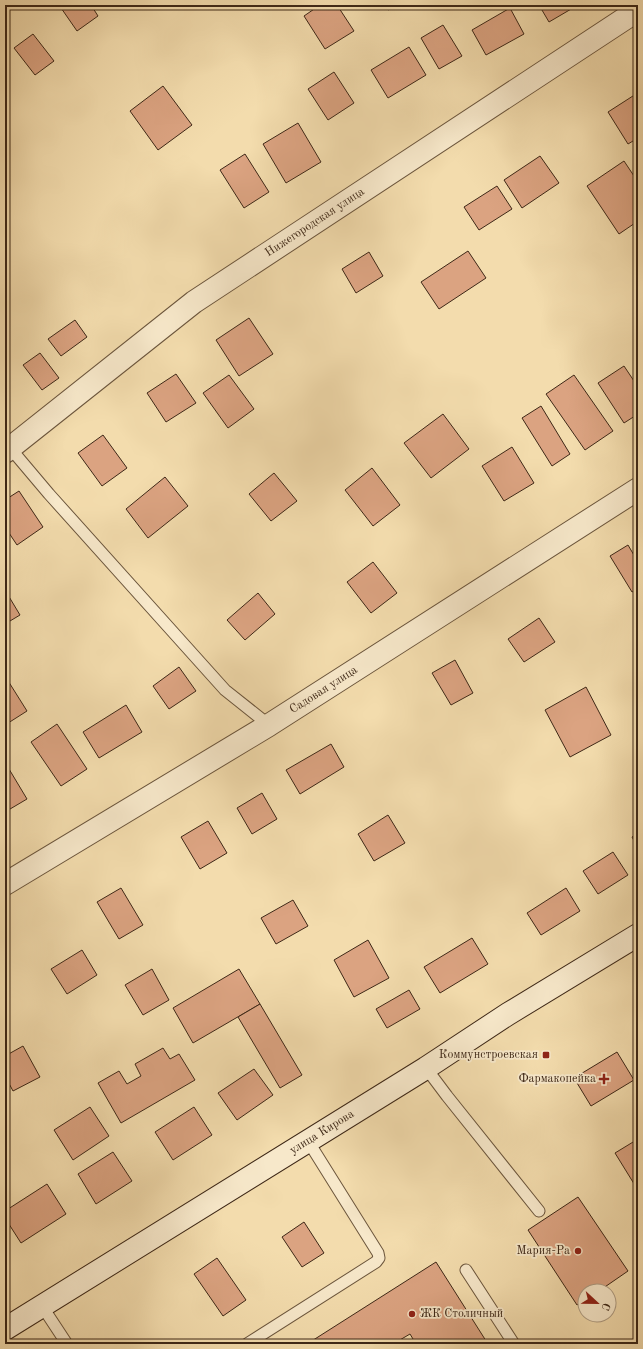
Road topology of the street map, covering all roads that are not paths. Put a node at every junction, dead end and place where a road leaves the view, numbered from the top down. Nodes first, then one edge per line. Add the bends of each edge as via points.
1 (638, 10) edge
2 (8, 451) edge
3 (638, 488) edge
4 (269, 725) junction
5 (5, 884) edge
6 (638, 935) edge
7 (426, 1068) junction
8 (308, 1141) junction
9 (539, 1211) dead end
10 (466, 1270) dead end
11 (42, 1306) junction
12 (5, 1329) edge
13 (67, 1344) edge
14 (247, 1344) edge
15 (514, 1344) edge

1 - 2 street, Нижегородская улица via 194,302
2 - 4 lane via 225,690
3 - 4 street, Садовая улица
4 - 5 street, Садовая улица
6 - 7 street, улица Кирова via 508,1014
7 - 8 street, улица Кирова
7 - 9 lane
8 - 11 street, улица Кирова
8 - 14 lane via 379,1258
10 - 15 lane
11 - 12 street, улица Кирова
11 - 13 lane

